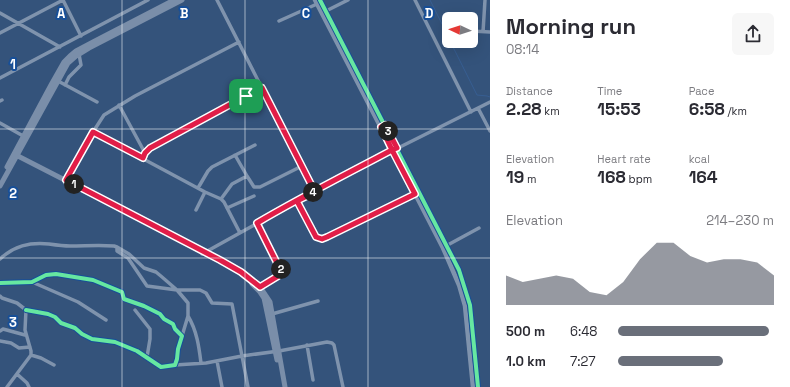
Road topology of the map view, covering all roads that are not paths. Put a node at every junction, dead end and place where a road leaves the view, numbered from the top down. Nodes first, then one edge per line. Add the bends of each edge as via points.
1 (64, 0) edge
2 (148, 0) edge
3 (174, 0) edge
4 (182, 0) edge
5 (217, 0) edge
6 (348, 0) edge
7 (416, 0) edge
8 (485, 0) edge
9 (317, 1) edge
10 (324, 12) junction
11 (0, 13) edge
12 (279, 21) dead end
13 (19, 24) junction
14 (478, 32) edge
15 (483, 32) junction
16 (490, 32) edge
17 (0, 33) edge
18 (81, 36) junction
19 (239, 42) junction
20 (60, 47) junction
21 (79, 54) junction
22 (0, 78) edge
23 (58, 81) junction
24 (65, 85) junction
25 (262, 88) junction
26 (97, 102) dead end
27 (490, 102) edge
28 (119, 105) junction
29 (478, 108) junction
30 (471, 112) junction
31 (0, 123) edge
32 (490, 131) edge
33 (93, 132) junction
34 (25, 137) junction
35 (255, 145) dead end
36 (395, 149) junction
37 (145, 153) junction
38 (234, 155) junction
39 (15, 156) junction
40 (143, 158) junction
41 (302, 166) junction
42 (247, 176) junction
43 (0, 180) edge
44 (65, 181) junction
45 (0, 186) edge
46 (198, 188) junction
47 (205, 192) junction
48 (315, 192) junction
49 (415, 194) junction
50 (254, 196) dead end
51 (221, 199) junction
52 (297, 201) junction
53 (227, 208) junction
54 (196, 210) dead end
55 (257, 223) junction
56 (479, 228) dead end
57 (240, 233) junction
58 (117, 247) junction
59 (445, 247) junction
60 (203, 254) junction
61 (0, 259) edge
62 (32, 282) junction
63 (0, 283) edge
64 (259, 288) junction
65 (177, 290) junction
66 (1, 297) edge
67 (318, 301) dead end
68 (26, 310) junction
69 (135, 310) dead end
70 (270, 315) junction
71 (188, 316) junction
72 (106, 320) dead end
73 (469, 325) junction
74 (0, 331) edge
75 (25, 335) junction
76 (182, 336) junction
77 (0, 341) edge
78 (307, 345) junction
79 (30, 347) junction
80 (277, 351) junction
81 (31, 355) junction
82 (147, 356) junction
83 (242, 356) junction
84 (217, 360) junction
85 (201, 363) junction
86 (54, 365) dead end
87 (175, 365) junction
88 (18, 374) junction
89 (313, 380) dead end
90 (7, 387) edge
91 (29, 387) edge
92 (222, 387) edge
93 (248, 387) edge
94 (282, 387) edge
95 (285, 387) edge
96 (342, 387) edge
97 (473, 387) edge
98 (478, 387) edge

1 - 13 street
1 - 18 street
2 - 18 street
3 - 34 main road via 76,50 64,62
4 - 21 main road
5 - 19 street
6 - 10 street
7 - 30 street
8 - 15 street
9 - 10 street
9 - 12 street
10 - 36 street
11 - 13 street
13 - 17 street
13 - 20 street
14 - 15 street
15 - 16 street
18 - 20 street
19 - 25 street
19 - 28 street
20 - 22 street
21 - 23 main road via 68,63
21 - 24 street via 80,66
23 - 24 street
23 - 34 main road
24 - 26 street
25 - 37 street via 182,130
25 - 41 street
27 - 29 street
28 - 33 street via 104,115
28 - 37 street
29 - 30 street
29 - 32 street
30 - 36 street
31 - 34 street
33 - 40 street
33 - 44 street
34 - 39 main road
35 - 38 street
36 - 48 street
36 - 49 street
36 - 59 street
37 - 40 street
38 - 42 street
38 - 46 street via 208,171
39 - 43 main road
39 - 44 main road
39 - 45 main road
40 - 46 street
41 - 42 street via 260,188 254,187
41 - 48 street
42 - 51 street via 232,184
44 - 60 main road
46 - 47 street
47 - 51 street
47 - 54 street
48 - 52 street
49 - 52 street via 322,239 313,234
49 - 59 street
50 - 53 street
51 - 53 street
52 - 55 street
53 - 57 street
55 - 57 street
55 - 64 street via 281,271 278,276
56 - 59 street
57 - 60 street
58 - 61 street via 26,244 12,249
58 - 65 street via 127,252 144,268 156,272
58 - 65 street via 117,251 128,258 147,286
59 - 73 street via 462,284
60 - 64 main road via 240,273
62 - 63 street
62 - 72 street via 78,302
62 - 76 street via 50,274 94,280 122,292 124,299 155,310 173,324
64 - 70 main road
65 - 71 street via 188,303
65 - 83 street via 200,290 206,293 212,303 232,304
66 - 68 street via 17,303
67 - 70 street
68 - 75 street
68 - 82 street via 48,314 92,339 115,342
69 - 82 street via 150,329
70 - 80 main road
71 - 76 street
71 - 85 street via 195,331
73 - 97 street
73 - 98 street
74 - 75 street via 3,329
75 - 79 street
76 - 87 street
77 - 79 street via 19,348
78 - 80 street
78 - 89 street
78 - 96 street via 327,342 334,345
79 - 81 street
80 - 83 street
80 - 94 main road
80 - 95 main road
81 - 86 street
81 - 88 street
82 - 87 street via 161,367
83 - 84 street
83 - 93 street
84 - 85 street
84 - 92 street
85 - 87 street
88 - 90 street
88 - 91 street

